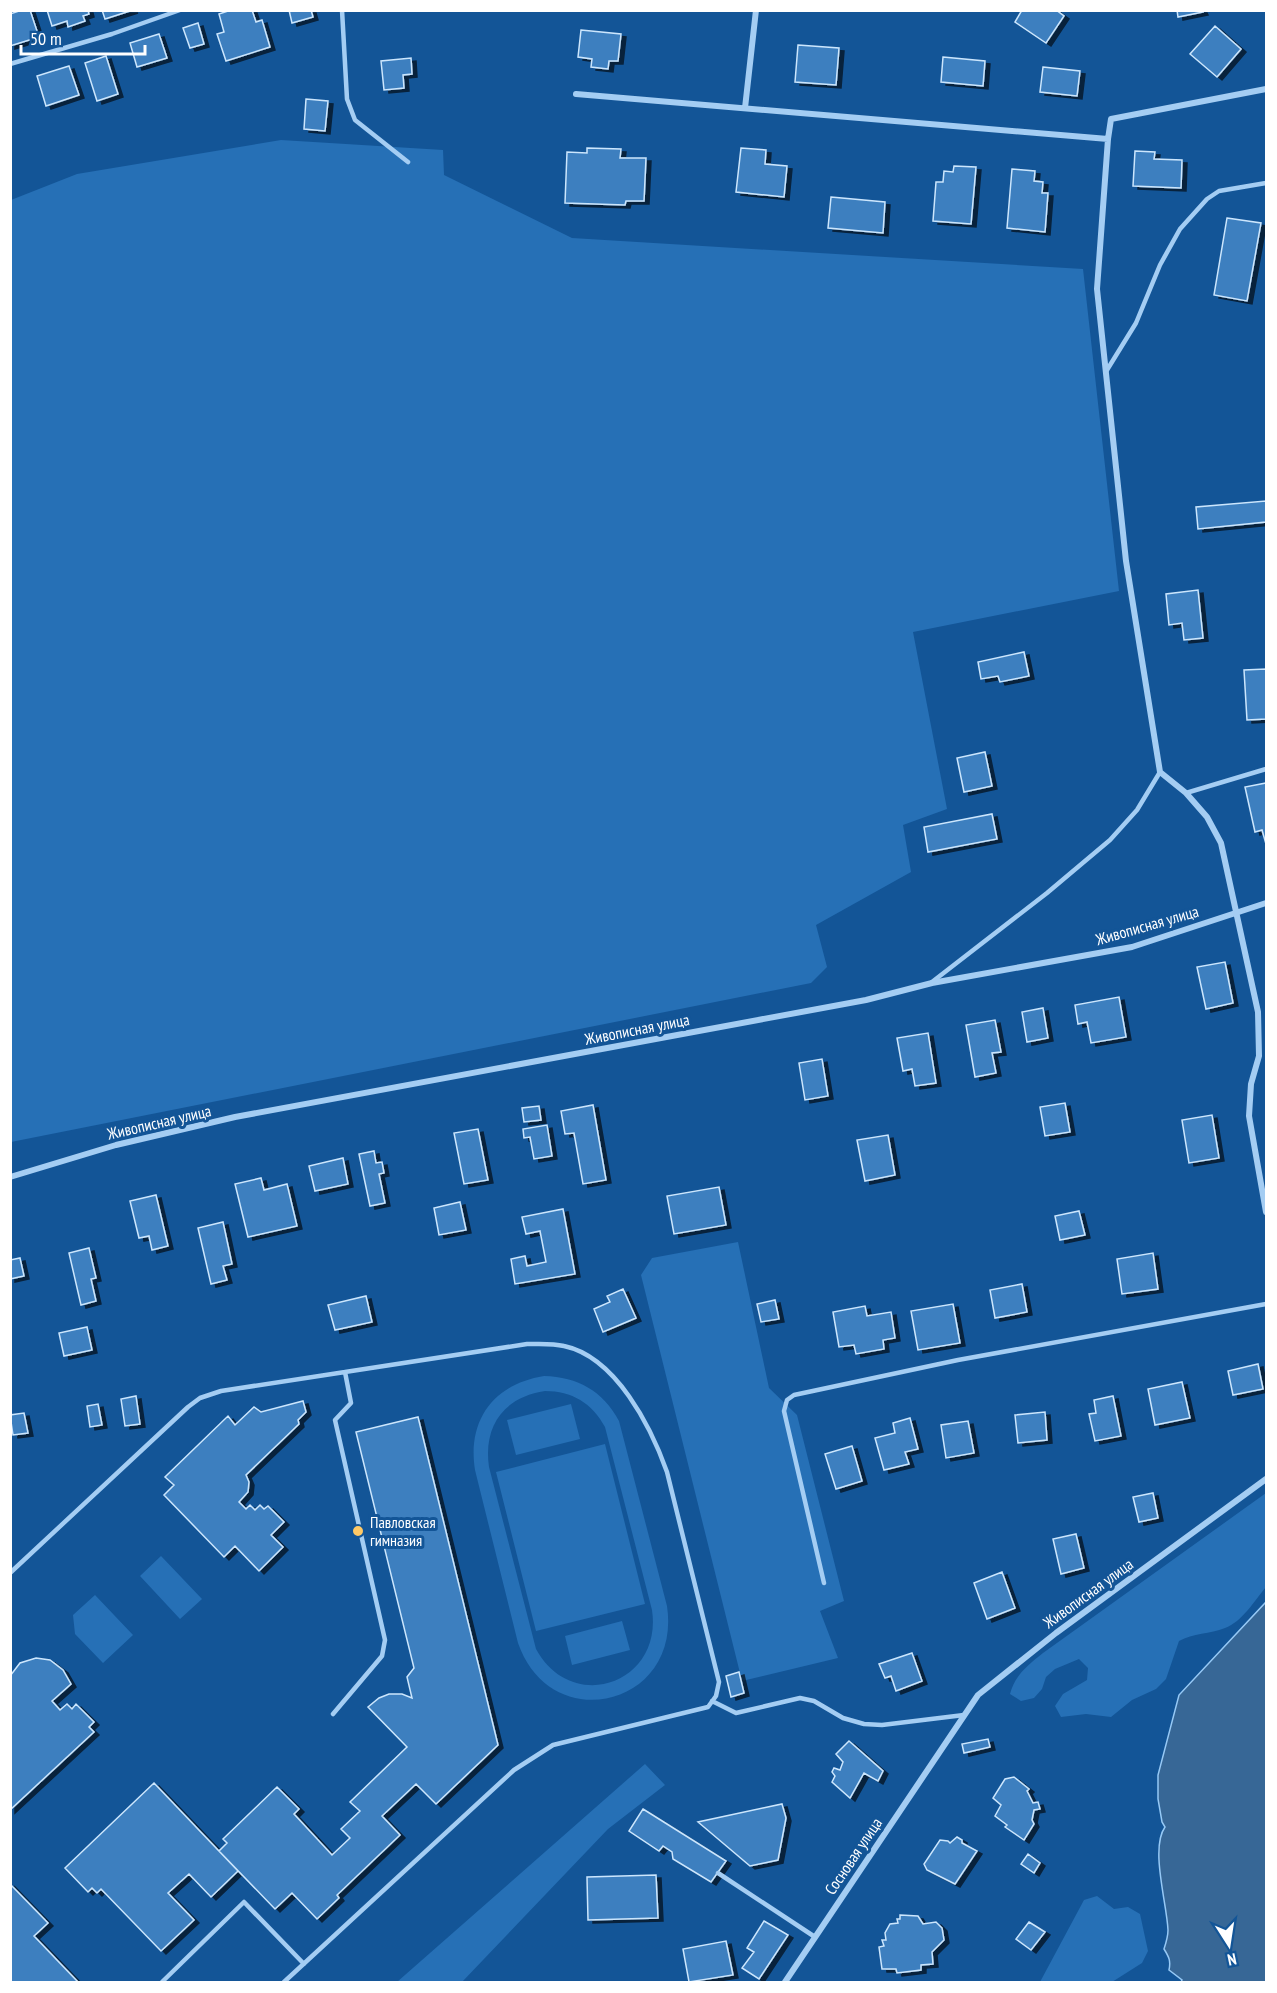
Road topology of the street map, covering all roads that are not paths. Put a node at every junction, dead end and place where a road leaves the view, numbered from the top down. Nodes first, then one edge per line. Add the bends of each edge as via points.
1 (180, 10) edge
2 (342, 10) edge
3 (756, 10) edge
4 (10, 63) edge
5 (1266, 89) edge
6 (576, 94) dead end
7 (745, 108) junction
8 (1108, 140) junction
9 (408, 162) dead end
10 (1266, 183) edge
11 (1107, 370) junction
12 (1266, 769) edge
13 (1160, 772) junction
14 (1186, 793) junction
15 (1266, 903) edge
16 (1236, 913) junction
17 (932, 982) junction
18 (1259, 1056) junction
19 (1266, 1061) edge
20 (10, 1177) edge
21 (1266, 1212) edge
22 (1266, 1304) edge
23 (345, 1372) junction
24 (1266, 1479) edge
25 (10, 1574) edge
26 (824, 1583) dead end
27 (712, 1701) junction
28 (333, 1714) dead end
29 (963, 1716) junction
30 (943, 1745) joint
31 (718, 1873) dead end
32 (815, 1937) junction
33 (304, 1964) junction
34 (162, 1983) edge
35 (284, 1983) edge
36 (785, 1983) edge

1 - 4 lane
2 - 9 lane via 347,99 355,120
3 - 7 street
5 - 8 street via 1111,119
6 - 7 street
7 - 8 street
8 - 11 street via 1097,289
10 - 11 lane via 1219,191 1180,229 1136,323
11 - 13 street via 1126,561
12 - 14 lane
13 - 14 street
13 - 17 lane via 1137,810 1110,840
14 - 16 street via 1221,843
15 - 16 street, Живописная улица
16 - 17 street, Живописная улица via 1132,947
16 - 18 street via 1258,1012
17 - 20 street, Живописная улица via 866,1000 235,1118 116,1145
18 - 19 street
18 - 21 street via 1251,1084 1250,1116
22 - 26 lane via 958,1360 794,1395 787,1400 784,1411
23 - 25 lane via 221,1391 200,1398
23 - 27 lane via 527,1344 566,1346 605,1367 636,1408 667,1472 719,1682
23 - 28 lane via 351,1403 335,1420 385,1640 382,1656
24 - 29 street, Живописная улица via 1047,1640 978,1695
27 - 29 lane via 736,1713 800,1698 864,1724
27 - 33 lane via 702,1709 568,1741 541,1752 514,1770
29 - 30 street, Живописная улица
30 - 32 street, Сосновая улица
31 - 32 lane
32 - 36 street, Сосновая улица
33 - 34 lane via 244,1902
33 - 35 lane

